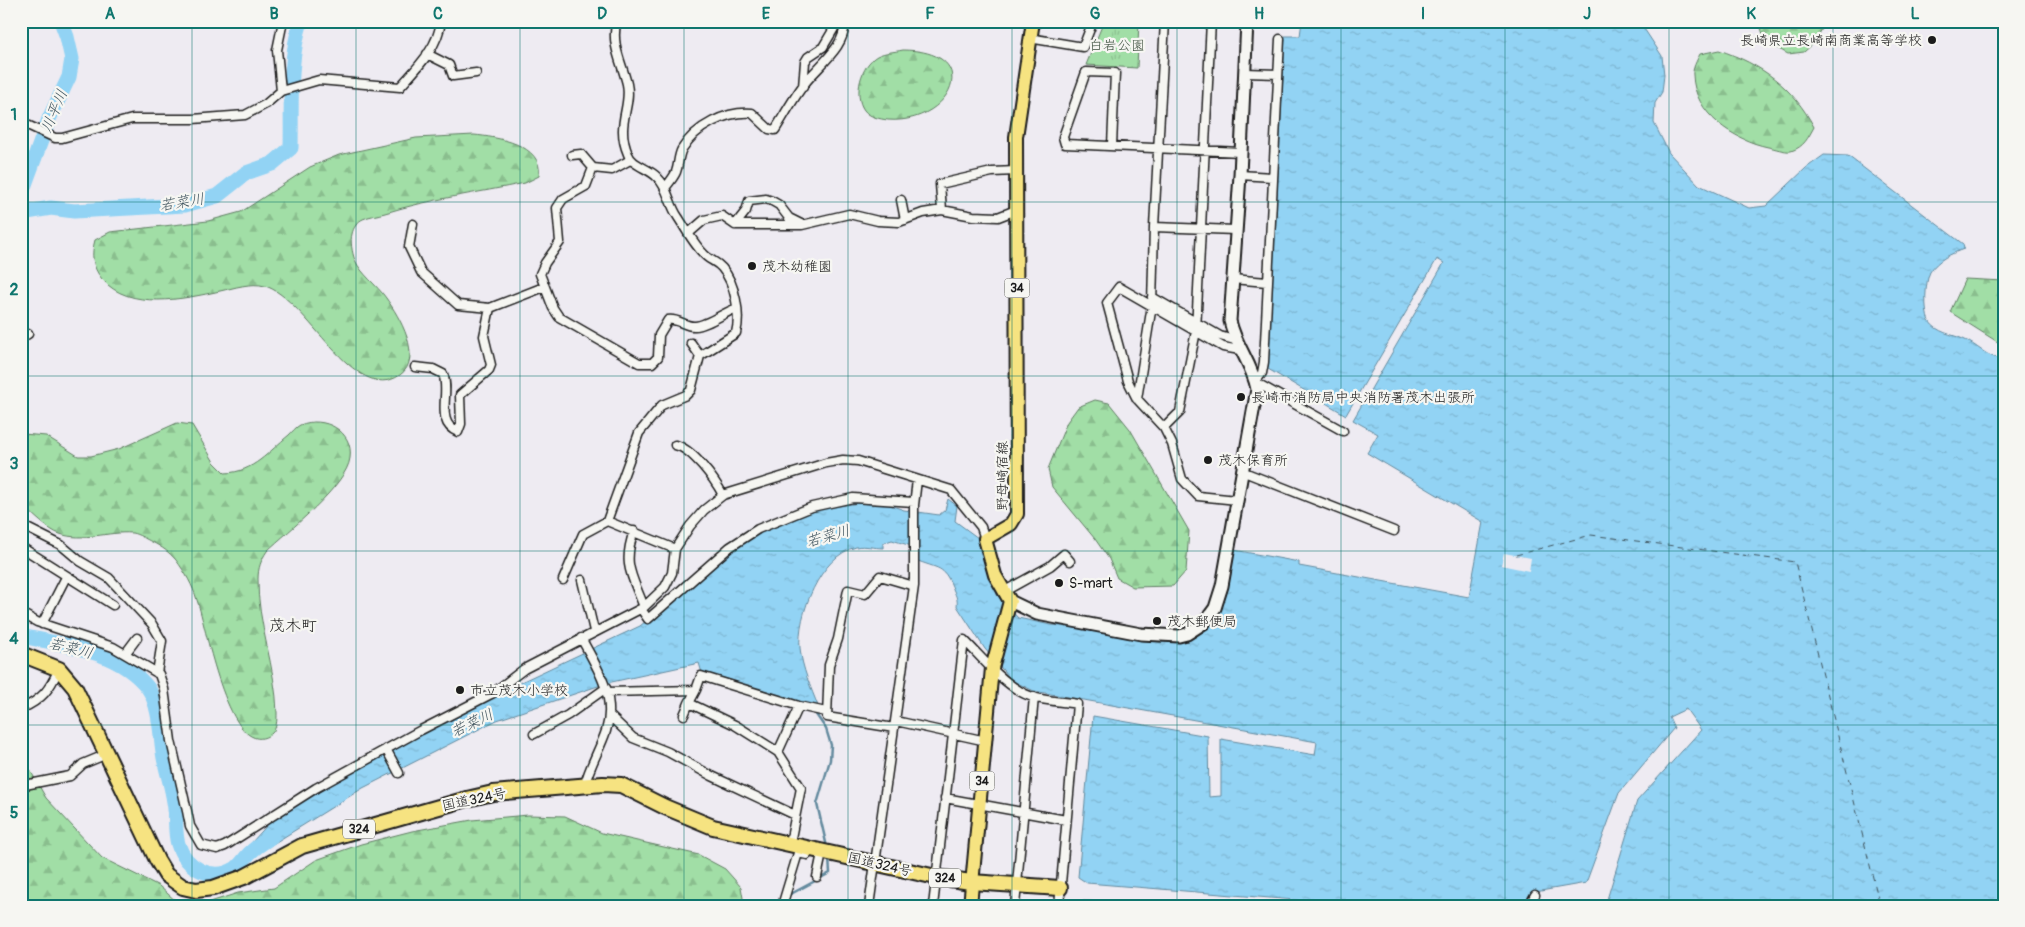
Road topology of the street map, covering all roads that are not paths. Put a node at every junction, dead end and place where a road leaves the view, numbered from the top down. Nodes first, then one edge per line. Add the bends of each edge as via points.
1 (284, 21) edge
2 (441, 21) edge
3 (617, 21) edge
4 (842, 21) edge
5 (1033, 21) edge
6 (1093, 21) edge
7 (1165, 21) edge
8 (1211, 21) edge
9 (1246, 21) edge
10 (1029, 38) junction
11 (1280, 39) dead end
12 (427, 54) junction
13 (1245, 72) junction
14 (476, 73) dead end
15 (1278, 74) junction
16 (802, 87) junction
17 (283, 90) junction
18 (21, 122) edge
19 (1112, 146) junction
20 (1158, 149) junction
21 (1204, 150) junction
22 (1241, 152) junction
23 (572, 155) dead end
24 (630, 160) junction
25 (593, 168) junction
26 (1016, 171) junction
27 (1240, 175) junction
28 (1272, 177) junction
29 (665, 188) junction
30 (901, 200) dead end
31 (942, 210) junction
32 (1016, 210) junction
33 (905, 220) junction
34 (412, 224) dead end
35 (735, 224) junction
36 (802, 225) junction
37 (1154, 226) junction
38 (1199, 228) junction
39 (1235, 230) junction
40 (689, 233) junction
41 (1232, 279) junction
42 (1267, 282) junction
43 (544, 287) junction
44 (1152, 301) junction
45 (490, 308) junction
46 (737, 308) junction
47 (1196, 326) junction
48 (692, 343) dead end
49 (1237, 345) junction
50 (700, 356) junction
51 (415, 367) dead end
52 (1255, 382) junction
53 (1137, 399) junction
54 (1164, 428) junction
55 (1343, 431) dead end
56 (675, 445) dead end
57 (1244, 472) junction
58 (917, 480) junction
59 (723, 495) junction
60 (1237, 500) junction
61 (914, 504) junction
62 (607, 521) junction
63 (21, 525) edge
64 (634, 531) junction
65 (1394, 532) dead end
66 (985, 539) junction
67 (21, 547) edge
68 (675, 550) junction
69 (1070, 561) dead end
70 (66, 577) junction
71 (563, 580) dead end
72 (582, 580) dead end
73 (914, 586) junction
74 (1006, 596) junction
75 (113, 605) dead end
76 (642, 608) junction
77 (21, 612) edge
78 (42, 624) junction
79 (594, 632) junction
80 (137, 638) dead end
81 (581, 638) junction
82 (21, 654) edge
83 (124, 654) junction
84 (994, 663) junction
85 (59, 669) junction
86 (157, 673) junction
87 (606, 689) junction
88 (696, 690) junction
89 (1034, 697) junction
90 (689, 703) junction
91 (802, 707) junction
92 (21, 709) edge
93 (823, 711) junction
94 (684, 715) dead end
95 (610, 716) junction
96 (895, 725) junction
97 (534, 734) dead end
98 (953, 734) junction
99 (986, 741) junction
100 (387, 750) junction
101 (778, 752) junction
102 (107, 754) junction
103 (399, 773) dead end
104 (585, 784) junction
105 (26, 785) dead end
106 (945, 798) junction
107 (979, 804) junction
108 (1023, 813) junction
109 (795, 815) junction
110 (1066, 820) junction
111 (790, 843) junction
112 (825, 853) junction
113 (875, 864) junction
114 (817, 877) dead end
115 (936, 877) junction
116 (971, 882) junction
117 (1018, 885) junction
118 (1060, 888) junction
119 (1535, 895) dead end
120 (782, 906) edge
121 (870, 906) edge
122 (933, 906) edge
123 (970, 906) edge
124 (1015, 906) edge
125 (1059, 906) edge
126 (1530, 906) edge

1 - 17 street via 277,50
2 - 12 street via 436,41
3 - 24 street via 615,40 628,89 622,130
4 - 16 street via 843,35 838,44
4 - 16 street via 823,46 808,57
5 - 10 main road, 野母崎宿線 / 34
6 - 10 street via 1086,50
7 - 20 street
8 - 21 street
9 - 13 street
10 - 26 main road, 野母崎宿線 / 34 via 1016,137
11 - 15 street
12 - 14 street via 449,65 453,76
12 - 17 street via 400,87 319,80
13 - 15 street
13 - 22 street
15 - 28 street
16 - 29 street via 775,130 752,113 740,112 716,120 697,132 682,148 676,172
17 - 18 street via 266,104 244,115 132,119 62,138
19 - 19 street via 1115,73 1086,72 1063,137 1065,144
19 - 20 street
20 - 21 street
20 - 37 street
21 - 22 street
21 - 38 street
22 - 27 street
23 - 25 street via 580,154
24 - 25 street via 612,170
24 - 29 street via 657,176
25 - 43 street via 586,186 563,199 557,208 560,242 541,272
26 - 31 street via 992,172 940,184
26 - 32 main road, 野母崎宿線 / 34
27 - 28 street
27 - 39 street
28 - 42 street
29 - 40 street via 676,215
30 - 33 street
31 - 32 street via 998,217
31 - 33 street
32 - 66 main road, 野母崎宿線 / 34 via 1017,514 1011,524
33 - 36 street via 878,221 849,214
34 - 45 street via 409,247 421,272 458,305
35 - 36 street
35 - 36 street via 749,201 766,199 779,205 789,218
35 - 40 street via 722,216 704,220
37 - 38 street
37 - 44 street
38 - 39 street
38 - 47 street
39 - 41 street
40 - 46 street via 706,256 724,270
41 - 42 street
41 - 49 street via 1230,321
42 - 52 street via 1264,362 1262,373
43 - 45 street
43 - 46 street via 559,316 639,363 652,363 658,357 659,335 668,320 687,326 701,326
44 - 47 street
44 - 53 street
44 - 53 street via 1118,287 1107,303 1128,381
45 - 51 street via 484,336 491,365 460,395 462,424 458,432 445,421 443,374
46 - 50 street via 738,328 734,336
47 - 49 street via 1224,347
47 - 54 street via 1180,412
48 - 50 street
49 - 52 street via 1254,374
50 - 62 street via 691,390 662,405 639,433
52 - 55 street
52 - 57 street via 1255,405
53 - 54 street
54 - 60 street via 1172,444 1179,473 1191,490 1206,498
56 - 59 street via 681,446 701,465
57 - 60 street
57 - 65 street
58 - 59 street via 869,463 843,460 768,479
58 - 61 street
58 - 66 street via 951,490 981,528
59 - 68 street via 690,526
60 - 74 street via 1215,608 1204,623 1187,634 1169,637 1141,634 1038,614
61 - 73 street
61 - 76 street via 853,498 812,507 758,530 730,547 648,619
62 - 64 street
62 - 71 street via 583,534
63 - 86 street via 61,545 109,578 152,624 162,642
64 - 68 street
64 - 76 street via 627,559
66 - 74 main road via 995,575
67 - 70 street
68 - 76 street via 672,573 665,587
69 - 74 street via 1064,554
70 - 75 street
70 - 78 street
72 - 79 street
73 - 93 street via 880,576 865,594 848,590 829,665
73 - 96 street
74 - 84 main road, 34
76 - 79 street
77 - 78 street
78 - 83 street
79 - 81 street
80 - 83 street
81 - 87 street
81 - 100 street via 524,669 493,694
82 - 85 highway, 国道324号 / 324
83 - 86 street
84 - 89 street via 1022,692
84 - 98 street via 964,640
84 - 99 main road, 34
85 - 92 street via 38,702
85 - 102 highway, 国道324号 / 324 via 75,688
86 - 100 street via 164,689 171,741 190,826 201,845 209,848 225,846 316,788
87 - 88 street
87 - 95 street
87 - 97 street
88 - 90 street
88 - 91 street via 701,676
89 - 108 street
89 - 110 street via 1077,704
90 - 94 street
90 - 101 street via 735,725
91 - 93 street
91 - 101 street
93 - 96 street via 827,717
95 - 104 street
95 - 109 street via 633,738
96 - 98 street
96 - 113 street
98 - 99 street
98 - 106 street
99 - 107 main road, 34
100 - 103 street
101 - 109 street via 801,788
102 - 104 highway, 国道324号 / 324 via 162,870 177,883 196,890 222,886 316,841 467,799 493,793
102 - 105 street via 83,764 70,776
104 - 111 highway, 国道324号 / 324 via 622,785 713,827
106 - 107 street
106 - 115 street
107 - 108 street
107 - 116 main road, 34
108 - 110 street
108 - 117 street
109 - 111 street
110 - 118 street
111 - 112 highway, 国道324号 / 324
112 - 113 highway, 国道324号 / 324
112 - 114 street
112 - 120 street via 798,853
113 - 115 highway, 国道324号 / 324
113 - 121 street
115 - 116 highway, 国道324号 / 324
115 - 122 street
116 - 117 highway, 国道324号 / 324
116 - 123 main road, 34
117 - 118 highway, 国道324号 / 324
117 - 124 street
118 - 125 street
119 - 126 street

